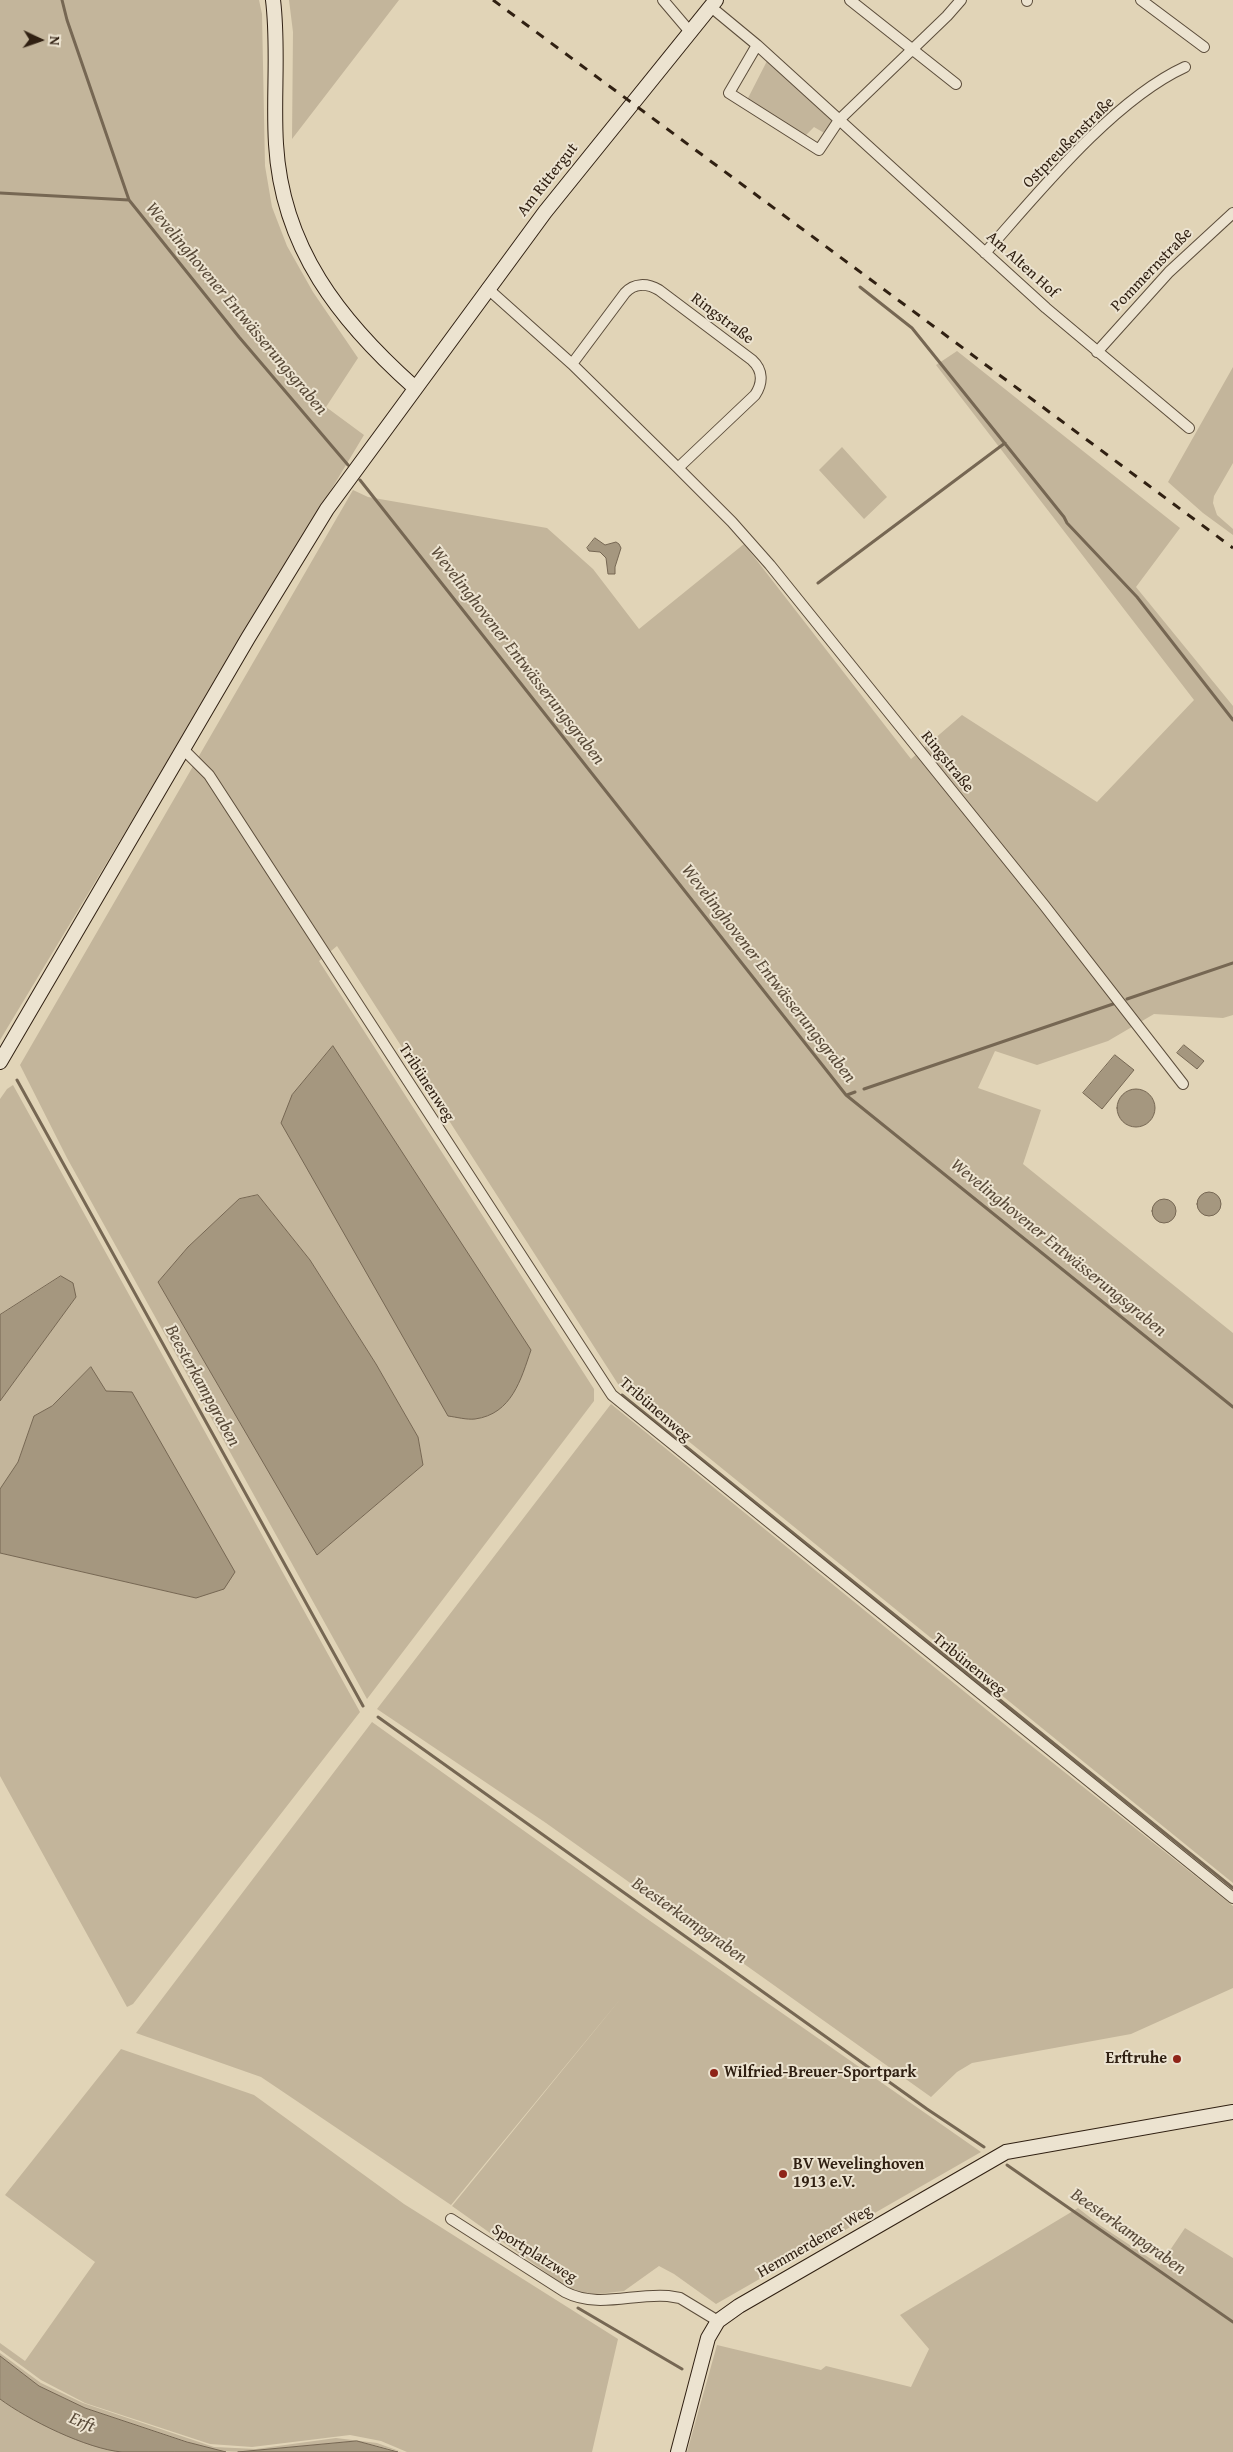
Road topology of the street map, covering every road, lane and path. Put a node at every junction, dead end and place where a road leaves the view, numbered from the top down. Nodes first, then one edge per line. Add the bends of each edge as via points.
1 (273, 0) edge
2 (663, 0) edge
3 (850, 0) edge
4 (961, 0) edge
5 (1141, 0) edge
6 (714, 4) edge
7 (691, 33) junction
8 (757, 45) junction
9 (1204, 47) dead end
10 (912, 48) junction
11 (1185, 67) dead end
12 (956, 84) dead end
13 (839, 120) junction
14 (1233, 213) edge
15 (985, 253) junction
16 (487, 288) junction
17 (1097, 352) junction
18 (572, 364) junction
19 (414, 387) junction
20 (1189, 428) dead end
21 (678, 468) junction
22 (184, 750) junction
23 (0, 1062) edge
24 (1182, 1084) dead end
25 (1233, 1898) edge
26 (1233, 2112) edge
27 (451, 2219) dead end
28 (718, 2321) junction
29 (678, 2452) edge

1 - 19 street via 277,153 283,194 292,223 310,263 339,310
2 - 7 street
3 - 10 street
4 - 10 street
5 - 9 street
6 - 7 street, Am Rittergut
6 - 8 street, Am Alten Hof
7 - 16 street, Am Rittergut via 581,165
8 - 13 street, Am Alten Hof
8 - 13 street via 729,93 819,150
10 - 12 street
10 - 13 street
11 - 15 street, Ostpreußenstraße via 1148,90 1110,121 1046,184
13 - 15 street, Am Alten Hof
14 - 17 street, Pommernstraße via 1168,272
15 - 17 street, Am Alten Hof
16 - 18 street, Ringstraße
16 - 19 street, Am Rittergut
17 - 20 street, Am Alten Hof
18 - 21 street, Ringstraße
18 - 21 street, Ringstraße via 625,293 641,285 659,290 755,363 761,377 755,395
19 - 22 street, Am Rittergut via 320,520
21 - 24 street, Ringstraße via 770,566 1044,905
22 - 23 street, Am Rittergut
22 - 25 street, Tribünenweg via 209,775 608,1390
26 - 28 street, Hemmerdener Weg via 1003,2153 747,2301
27 - 28 street, Sportplatzweg via 578,2298 593,2301 652,2295 674,2297
28 - 29 street, Hemmerdener Weg via 707,2340

